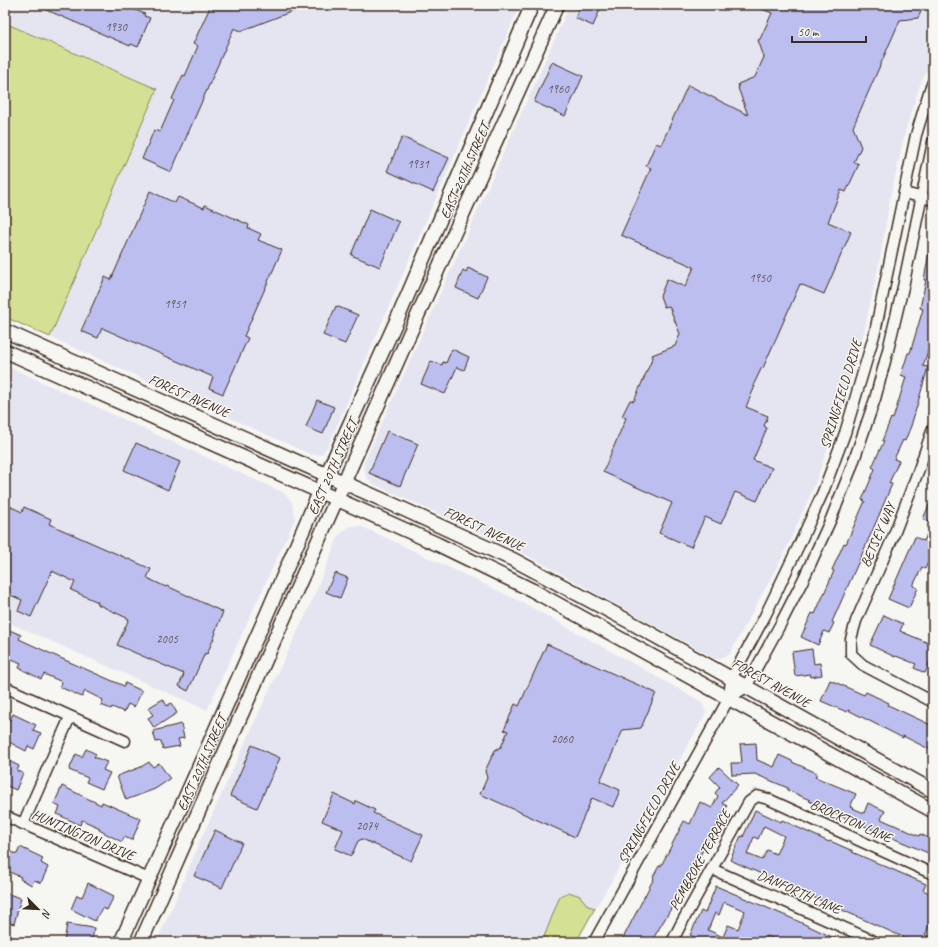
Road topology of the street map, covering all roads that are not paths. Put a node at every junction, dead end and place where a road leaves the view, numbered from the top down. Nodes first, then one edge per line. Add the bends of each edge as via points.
1 (532, 5) edge
2 (557, 5) edge
3 (525, 23) junction
4 (545, 31) junction
5 (520, 36) junction
6 (539, 45) junction
7 (933, 82) edge
8 (933, 142) edge
9 (904, 194) junction
10 (921, 197) junction
11 (933, 200) edge
12 (402, 307) junction
13 (418, 314) junction
14 (5, 331) edge
15 (5, 351) edge
16 (933, 428) edge
17 (327, 475) junction
18 (344, 482) junction
19 (319, 491) junction
20 (336, 499) junction
21 (731, 679) junction
22 (5, 687) edge
23 (746, 687) junction
24 (729, 698) junction
25 (933, 702) edge
26 (70, 717) junction
27 (125, 741) dead end
28 (933, 791) edge
29 (757, 796) joint
30 (933, 811) edge
31 (5, 816) edge
32 (23, 824) junction
33 (712, 869) junction
34 (933, 874) edge
35 (149, 879) junction
36 (120, 942) edge
37 (140, 942) edge
38 (594, 942) edge
39 (672, 942) edge
40 (876, 942) edge

1 - 3 street, EAST 20TH STREET
2 - 4 street, EAST 20TH STREET
3 - 4 street
3 - 5 street, EAST 20TH STREET
4 - 6 street, EAST 20TH STREET
5 - 6 street
5 - 12 street, EAST 20TH STREET
6 - 13 street, EAST 20TH STREET
7 - 9 street, SPRINGFIELD DRIVE via 916,136
8 - 10 street, SPRINGFIELD DRIVE
9 - 10 street
9 - 21 street, SPRINGFIELD DRIVE via 875,332 845,432 823,492 799,546
10 - 11 street
10 - 23 street, SPRINGFIELD DRIVE via 888,350 875,399 851,469 804,578
12 - 13 street
12 - 17 street, EAST 20TH STREET
13 - 18 street, EAST 20TH STREET
14 - 17 street, FOREST AVENUE
15 - 19 street
16 - 25 street, BETSEY WAY via 893,537 856,621 851,639 851,654 863,665
17 - 18 street, FOREST AVENUE
17 - 19 street, EAST 20TH STREET
18 - 20 street, EAST 20TH STREET
18 - 21 street, FOREST AVENUE via 541,574
19 - 20 street
19 - 35 street, EAST 20TH STREET
20 - 24 street via 532,590
20 - 37 street, EAST 20TH STREET
21 - 23 street, FOREST AVENUE
21 - 24 street, SPRINGFIELD DRIVE
22 - 26 street
23 - 24 street, SPRINGFIELD DRIVE
23 - 28 street, FOREST AVENUE
24 - 30 street
24 - 38 street, SPRINGFIELD DRIVE
26 - 27 street
26 - 32 street
29 - 33 street, PEMBROKE TERRACE via 749,802
29 - 34 street, BROCKTON LANE
31 - 32 street, HUNTINGTON DRIVE
32 - 35 street, HUNTINGTON DRIVE
33 - 39 street, PEMBROKE TERRACE
33 - 40 street, DANFORTH LANE
35 - 36 street, EAST 20TH STREET

